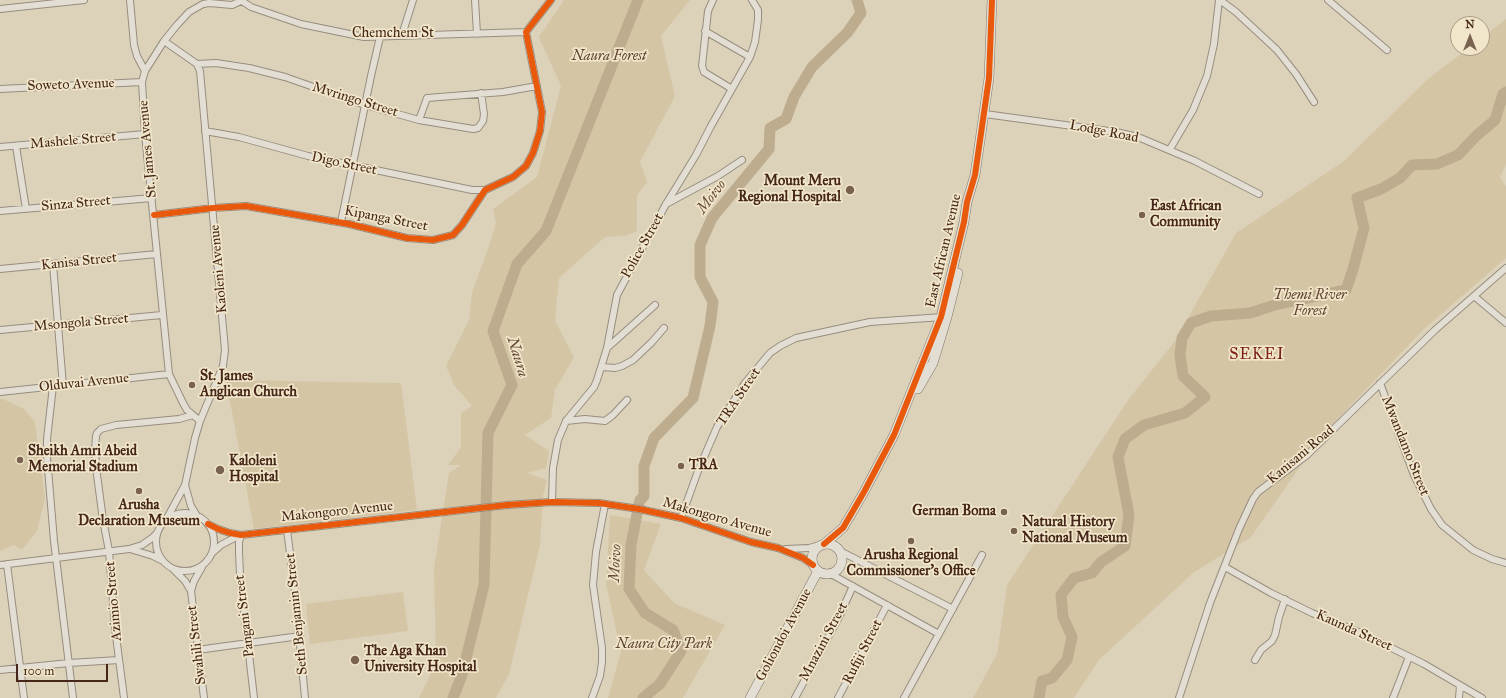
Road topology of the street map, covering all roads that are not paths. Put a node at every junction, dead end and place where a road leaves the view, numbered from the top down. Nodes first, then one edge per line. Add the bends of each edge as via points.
1 (84, 0) edge
2 (130, 0) edge
3 (413, 0) edge
4 (475, 0) edge
5 (551, 0) edge
6 (713, 0) edge
7 (752, 0) edge
8 (992, 0) edge
9 (1220, 0) edge
10 (1328, 0) edge
11 (243, 1) edge
12 (0, 9) edge
13 (706, 31) junction
14 (526, 32) junction
15 (477, 34) junction
16 (402, 35) junction
17 (380, 37) junction
18 (164, 41) junction
19 (1387, 50) dead end
20 (750, 57) junction
21 (197, 64) junction
22 (145, 71) junction
23 (142, 82) junction
24 (537, 86) junction
25 (0, 89) edge
26 (732, 89) junction
27 (481, 93) junction
28 (1314, 102) dead end
29 (365, 104) junction
30 (985, 114) junction
31 (419, 120) junction
32 (205, 131) junction
33 (145, 134) junction
34 (16, 146) junction
35 (0, 147) edge
36 (1170, 149) junction
37 (742, 160) dead end
38 (353, 166) junction
39 (485, 190) junction
40 (1259, 194) dead end
41 (152, 198) junction
42 (666, 204) junction
43 (213, 208) junction
44 (26, 209) junction
45 (0, 211) edge
46 (154, 215) junction
47 (341, 222) junction
48 (157, 254) junction
49 (52, 264) junction
50 (1506, 268) edge
51 (0, 269) edge
52 (1474, 296) junction
53 (655, 305) dead end
54 (162, 315) junction
55 (944, 317) junction
56 (1506, 323) edge
57 (58, 324) junction
58 (664, 328) dead end
59 (0, 330) edge
60 (607, 348) junction
61 (602, 367) junction
62 (169, 374) junction
63 (1380, 383) junction
64 (52, 386) junction
65 (63, 386) junction
66 (0, 392) edge
67 (627, 400) dead end
68 (193, 415) junction
69 (200, 420) junction
70 (566, 421) junction
71 (185, 486) junction
72 (552, 502) junction
73 (605, 504) junction
74 (197, 516) junction
75 (168, 518) junction
76 (681, 518) junction
77 (208, 524) junction
78 (843, 528) junction
79 (287, 530) junction
80 (158, 532) junction
81 (241, 535) junction
82 (822, 545) junction
83 (778, 548) junction
84 (129, 549) junction
85 (839, 550) junction
86 (109, 551) junction
87 (212, 553) junction
88 (982, 555) dead end
89 (56, 558) junction
90 (163, 561) junction
91 (7, 564) junction
92 (204, 564) junction
93 (1506, 564) edge
94 (0, 565) edge
95 (169, 566) junction
96 (816, 568) junction
97 (1225, 568) junction
98 (828, 573) junction
99 (853, 586) junction
100 (191, 591) junction
101 (1285, 599) junction
102 (887, 605) junction
103 (953, 609) junction
104 (939, 634) junction
105 (300, 636) junction
106 (248, 644) junction
107 (197, 650) junction
108 (1409, 657) junction
109 (119, 660) junction
110 (1255, 660) dead end
111 (69, 663) junction
112 (20, 668) junction
113 (0, 670) edge
114 (1460, 686) junction
115 (24, 698) edge
116 (73, 698) edge
117 (124, 698) edge
118 (204, 698) edge
119 (254, 698) edge
120 (306, 698) edge
121 (592, 698) edge
122 (750, 698) edge
123 (795, 698) edge
124 (838, 698) edge
125 (904, 698) edge
126 (1179, 698) edge
127 (1393, 698) edge
128 (1459, 698) edge
129 (1482, 698) edge

1 - 12 street
2 - 22 street via 134,45
3 - 16 street
4 - 15 street
5 - 14 street
6 - 13 street via 708,11
7 - 20 street, Police Street via 758,10 758,20
8 - 30 street
9 - 28 street via 1277,50
9 - 36 street via 1207,76 1193,110
10 - 19 street
11 - 17 street, Chemchem St via 251,7 301,24 357,36
11 - 18 street, St. James Avenue via 232,4 209,2 198,6 189,12
13 - 20 street
13 - 26 street via 702,69
14 - 15 street, Chemchem St
14 - 24 street
15 - 16 street, Chemchem St
16 - 17 street, Chemchem St
17 - 29 street
18 - 21 street
18 - 22 street, St. James Avenue
20 - 26 street, Police Street
21 - 29 street, Mvringo Street via 216,63 249,68 285,77
21 - 32 street, Kaoleni Avenue via 200,71
22 - 23 street, St. James Avenue
23 - 25 street, Soweto Avenue
23 - 33 street, St. James Avenue
24 - 27 street
24 - 39 street via 542,112 540,131 533,153 526,166 513,177
26 - 42 street, Police Street
27 - 31 street via 427,98
27 - 31 street, Mvringo Street via 484,114 482,124 478,128
29 - 31 street, Mvringo Street
29 - 38 street
30 - 36 street, Lodge Road via 1116,132
30 - 55 street via 969,224
32 - 38 street, Digo Street
32 - 43 street, Kaoleni Avenue
33 - 34 street, Mashele Street
33 - 41 street, St. James Avenue
34 - 35 street, Mashele Street
34 - 44 street
36 - 40 street, Lodge Road
37 - 42 street
38 - 39 street, Digo Street via 472,190
38 - 47 street
39 - 47 street, Kipanga Street via 453,235 433,240 407,238
41 - 44 street, Sinza Street
41 - 46 street, St. James Avenue
42 - 60 street, Police Street via 616,295
43 - 46 street, Kipanga Street
43 - 47 street, Kipanga Street via 246,206
43 - 69 street, Kaoleni Avenue via 225,350 223,366
44 - 45 street, Sinza Street
46 - 48 street, St. James Avenue
48 - 49 street, Kanisa Street
48 - 54 street, St. James Avenue
49 - 51 street, Kanisa Street
49 - 57 street
50 - 52 street, Kanisani Road
52 - 56 street
52 - 63 street, Kanisani Road
53 - 60 street
54 - 57 street, Msongola Street
54 - 62 street, St. James Avenue
55 - 76 street, TRA Street via 870,322 796,338 780,346 745,383 717,427
55 - 78 street via 933,362
57 - 59 street, Msongola Street
57 - 65 street
58 - 61 street via 632,360 615,368
60 - 61 street, Police Street
61 - 70 street, Police Street via 594,386
62 - 65 street, Olduvai Avenue
62 - 68 street, St. James Avenue via 182,404
63 - 93 street, Mwandamo Street via 1414,475 1442,525 1473,550
63 - 97 street, Kanisani Road via 1307,455 1258,492 1239,529
64 - 65 street, Olduvai Avenue
64 - 66 street, Olduvai Avenue
64 - 89 street via 47,439
67 - 70 street via 605,421
68 - 69 street, St. James Avenue
68 - 86 street, Azimio Street via 179,419 116,425 97,433 97,475
69 - 71 street, Kaoleni Avenue
70 - 72 street, Police Street via 558,440 553,468
71 - 74 street, Kaoleni Avenue
71 - 75 street, Kaoleni Avenue
72 - 73 street, Makongoro Avenue
72 - 79 street, Makongoro Avenue
73 - 76 street, Makongoro Avenue
73 - 121 street via 593,586 602,662
74 - 75 street via 188,513
74 - 77 street
75 - 80 street
76 - 83 street, Makongoro Avenue via 750,542
77 - 81 street, Makongoro Avenue via 218,530
77 - 87 street via 214,538
78 - 82 street
78 - 85 street
79 - 81 street, Makongoro Avenue
79 - 105 street, Seth Benjamin Street
80 - 84 street via 142,545
80 - 90 street via 156,547
81 - 87 street via 221,545
81 - 106 street, Pangani Street via 240,574
82 - 83 street via 795,549
82 - 85 street via 832,544
82 - 96 street via 813,552 812,561
83 - 96 street via 803,558
84 - 86 street
84 - 90 street
85 - 98 street via 842,560 840,565
85 - 103 street
86 - 89 street
86 - 109 street, Azimio Street
87 - 92 street
88 - 103 street
89 - 91 street
89 - 111 street
90 - 95 street
91 - 94 street
91 - 112 street
92 - 95 street via 187,571
92 - 100 street, Swahili Street
95 - 100 street, Swahili Street via 182,577
96 - 98 street
96 - 122 street, Goliondoi Avenue
97 - 101 street, Kaunda Street
97 - 126 street, Kanisani Road via 1210,603
98 - 99 street
99 - 102 street
99 - 123 street, Mnazini Street
100 - 107 street, Swahili Street
101 - 108 street, Kaunda Street
101 - 110 street via 1275,635
102 - 104 street
102 - 124 street, Rufiji Street
103 - 104 street
104 - 125 street
105 - 106 street
105 - 120 street, Seth Benjamin Street
106 - 107 street
106 - 119 street, Pangani Street
107 - 118 street, Swahili Street
108 - 114 street, Kaunda Street
108 - 127 street
109 - 111 street
109 - 117 street, Azimio Street
111 - 112 street
111 - 116 street
112 - 113 street
112 - 115 street
114 - 128 street
114 - 129 street, Kaunda Street

